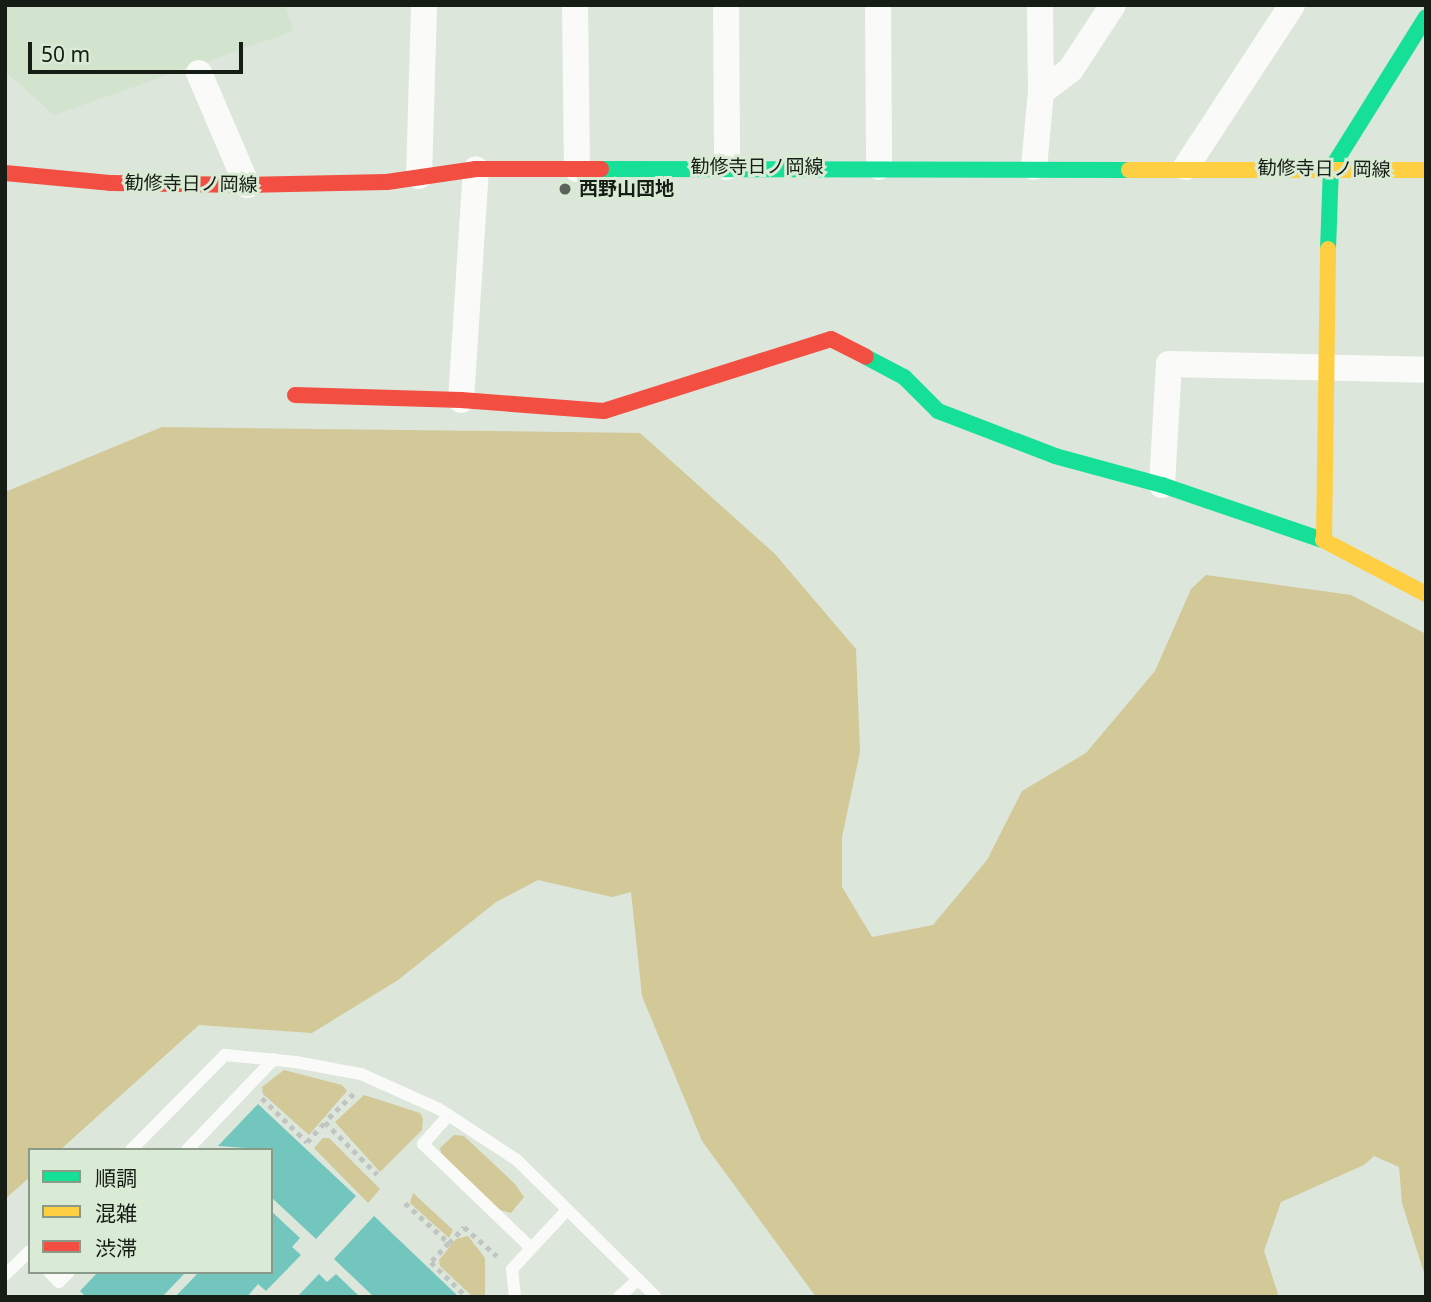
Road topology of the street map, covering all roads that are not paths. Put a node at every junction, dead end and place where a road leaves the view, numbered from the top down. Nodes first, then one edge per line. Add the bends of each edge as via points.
1 (424, 5) edge
2 (575, 5) edge
3 (726, 5) edge
4 (878, 5) edge
5 (1040, 5) edge
6 (1113, 5) edge
7 (1292, 5) edge
8 (1426, 17) edge
9 (199, 73) dead end
10 (1041, 92) junction
11 (727, 167) junction
12 (879, 167) junction
13 (1034, 167) junction
14 (1186, 167) junction
15 (476, 169) junction
16 (577, 169) junction
17 (1331, 169) junction
18 (1426, 170) edge
19 (5, 173) edge
20 (419, 176) junction
21 (247, 185) junction
22 (1324, 365) junction
23 (1426, 370) edge
24 (295, 396) dead end
25 (461, 400) junction
26 (1162, 485) junction
27 (1324, 540) junction
28 (1426, 594) edge
29 (274, 1059) junction
30 (449, 1115) junction
31 (133, 1148) edge
32 (189, 1148) edge
33 (568, 1210) junction
34 (531, 1248) junction
35 (28, 1253) edge
36 (51, 1274) edge
37 (67, 1274) edge
38 (5, 1276) edge
39 (638, 1279) junction
40 (515, 1297) edge
41 (619, 1297) edge
42 (656, 1297) edge

1 - 20 street
2 - 16 street
3 - 11 street
4 - 12 street
5 - 10 street
6 - 10 street via 1071,68
7 - 14 street
8 - 17 street
9 - 21 street
10 - 13 street
11 - 12 street, 勧修寺日ノ岡線
11 - 16 street, 勧修寺日ノ岡線
12 - 13 street, 勧修寺日ノ岡線
13 - 14 street, 勧修寺日ノ岡線
14 - 17 street, 勧修寺日ノ岡線
15 - 16 street, 勧修寺日ノ岡線
15 - 20 street, 勧修寺日ノ岡線
15 - 25 street
17 - 18 street, 勧修寺日ノ岡線
17 - 22 street
19 - 21 street, 勧修寺日ノ岡線 via 110,183
20 - 21 street, 勧修寺日ノ岡線 via 387,182
22 - 23 street
22 - 26 street via 1169,364
22 - 27 street
24 - 25 street
25 - 26 street via 604,411 831,339 904,377 938,411 1055,456
26 - 27 street
27 - 28 street
29 - 30 lane via 370,1078
29 - 31 lane via 225,1055
29 - 32 lane
30 - 33 lane via 517,1160
30 - 34 lane via 424,1144
33 - 34 lane
33 - 39 lane
34 - 40 lane via 512,1269
35 - 38 lane
36 - 37 lane via 59,1282
39 - 41 lane
39 - 42 lane

